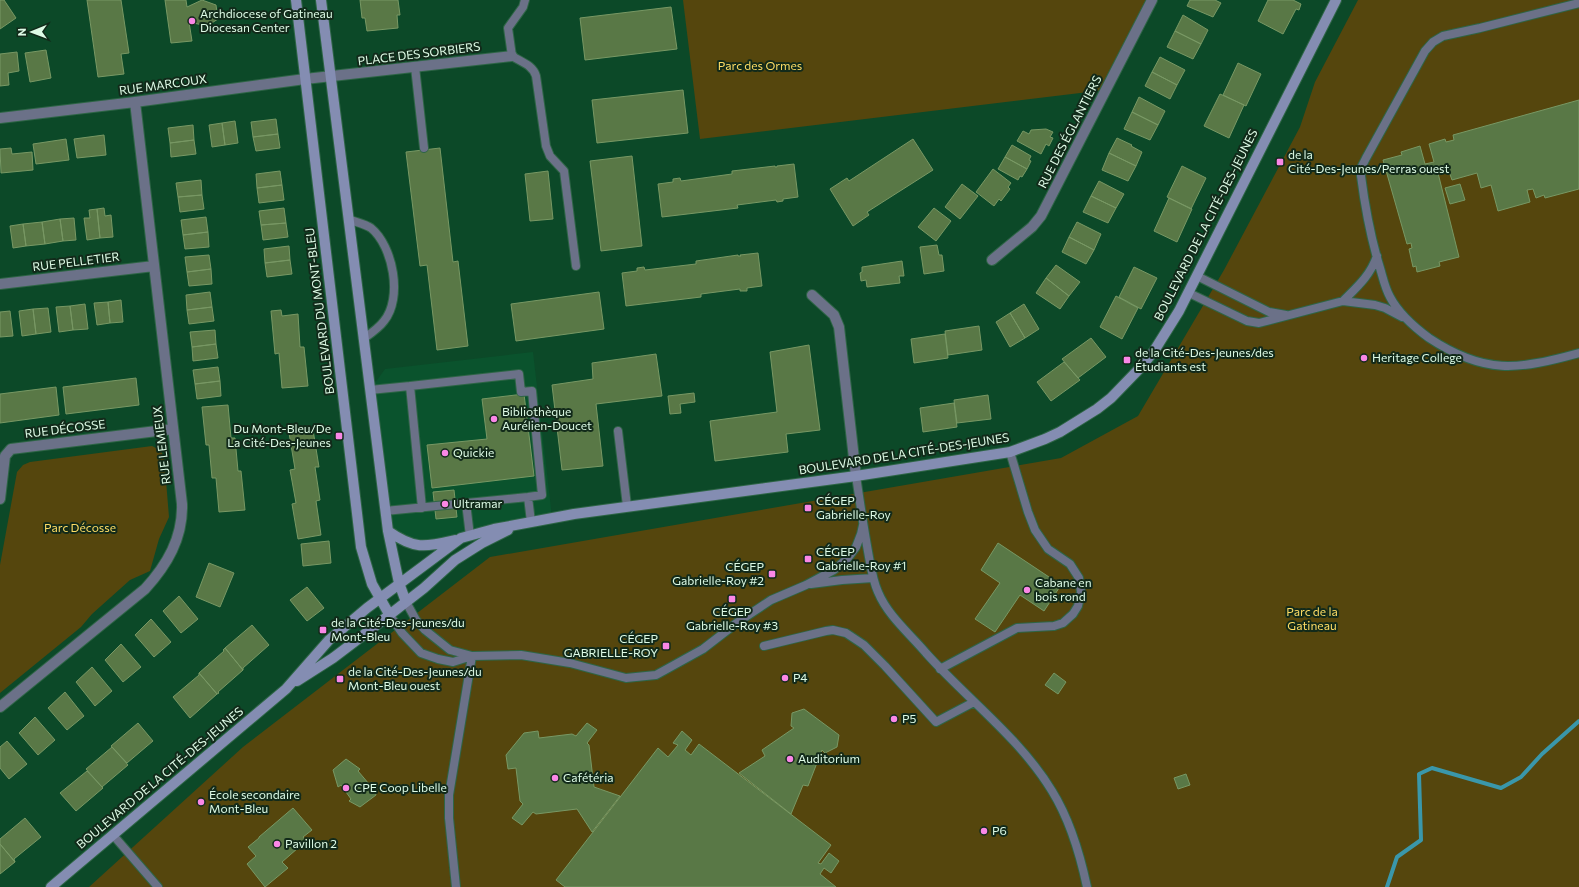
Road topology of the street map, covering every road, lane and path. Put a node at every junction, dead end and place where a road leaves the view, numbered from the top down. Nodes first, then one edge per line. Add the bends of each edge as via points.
1 (296, 0) edge
2 (320, 0) edge
3 (525, 0) edge
4 (1152, 0) edge
5 (1336, 0) edge
6 (1579, 4) edge
7 (512, 56) junction
8 (415, 67) junction
9 (330, 77) junction
10 (305, 79) junction
11 (134, 102) junction
12 (0, 118) edge
13 (424, 148) dead end
14 (348, 219) junction
15 (1377, 256) junction
16 (992, 260) dead end
17 (154, 266) junction
18 (576, 266) dead end
19 (1197, 276) junction
20 (0, 284) edge
21 (1189, 293) junction
22 (812, 295) dead end
23 (1343, 301) junction
24 (1290, 315) junction
25 (1404, 318) junction
26 (364, 339) junction
27 (1579, 353) edge
28 (410, 386) junction
29 (370, 390) junction
30 (173, 429) junction
31 (618, 432) dead end
32 (1010, 452) junction
33 (856, 476) junction
34 (528, 497) junction
35 (0, 499) edge
36 (466, 503) junction
37 (627, 506) junction
38 (422, 508) junction
39 (385, 511) junction
40 (531, 522) junction
41 (520, 525) junction
42 (863, 525) junction
43 (388, 531) junction
44 (466, 537) junction
45 (874, 578) junction
46 (399, 583) junction
47 (806, 585) junction
48 (379, 598) junction
49 (406, 602) junction
50 (389, 614) junction
51 (764, 646) dead end
52 (472, 656) junction
53 (940, 669) junction
54 (286, 689) junction
55 (974, 702) junction
56 (0, 707) edge
57 (113, 835) junction
58 (51, 887) edge
59 (158, 887) edge
60 (456, 887) edge
61 (1087, 887) edge

1 - 10 street, BOULEVARD DU MONT-BLEU
2 - 9 street
3 - 7 lane via 508,28
4 - 16 street, RUE DES ÉGLANTIERS via 1041,216 1032,227
5 - 19 street, BOULEVARD DE LA CITÉ-DES-JEUNES
6 - 15 lane via 1443,36 1425,51 1362,166 1363,191
7 - 8 street, PLACE DES SORBIERS
7 - 18 lane via 528,65 536,76 546,146 550,156 564,171
8 - 9 street, PLACE DES SORBIERS
8 - 13 lane
9 - 10 street, RUE MARCOUX
9 - 14 street
10 - 11 street, RUE MARCOUX
10 - 48 street, BOULEVARD DU MONT-BLEU via 361,547
11 - 12 street, RUE MARCOUX
11 - 17 street, RUE LEMIEUX
14 - 26 street
14 - 26 lane via 370,228 384,245 394,274 394,300 385,321
15 - 23 lane via 1367,278
15 - 25 lane via 1390,297
17 - 20 street, RUE PELLETIER
17 - 30 street, RUE LEMIEUX
19 - 21 street, BOULEVARD DE LA CITÉ-DES-JEUNES
19 - 24 lane via 1269,312
21 - 24 lane via 1248,321 1259,323
21 - 32 street, BOULEVARD DE LA CITÉ-DES-JEUNES via 1154,351 1111,398 1060,432
22 - 33 street via 834,315 839,327
23 - 24 lane
23 - 25 lane via 1386,308
25 - 27 lane via 1442,346 1473,361 1488,365 1525,365
26 - 29 street
28 - 29 lane
28 - 34 lane via 519,374 521,392 532,390 542,495
28 - 38 lane
29 - 39 street
30 - 35 street, RUE DÉCOSSE via 11,449 5,456
30 - 56 street, RUE LEMIEUX via 182,514 177,538 162,570 145,589
31 - 37 lane
32 - 33 street, BOULEVARD DE LA CITÉ-DES-JEUNES
32 - 53 lane via 1035,530 1048,550 1070,564 1079,578 1081,592 1078,606 1063,623 1054,626 1017,628
33 - 37 street, BOULEVARD DE LA CITÉ-DES-JEUNES
33 - 42 lane
34 - 36 lane
34 - 40 lane
36 - 38 lane
36 - 44 lane
37 - 40 street, BOULEVARD DE LA CITÉ-DES-JEUNES
38 - 39 lane
39 - 43 street
40 - 41 street, BOULEVARD DE LA CITÉ-DES-JEUNES
41 - 44 street, BOULEVARD DE LA CITÉ-DES-JEUNES
41 - 49 street, BOULEVARD DE LA CITÉ-DES-JEUNES via 482,542
42 - 45 lane
42 - 47 lane via 858,542 848,558 834,570
43 - 44 street via 400,540 418,546
43 - 46 street
44 - 46 street, BOULEVARD DE LA CITÉ-DES-JEUNES
45 - 47 lane
45 - 53 lane via 877,592 890,612
46 - 48 street, BOULEVARD DE LA CITÉ-DES-JEUNES
46 - 49 street
47 - 52 lane via 771,600 703,649 656,675 626,678 570,663 521,655
48 - 50 street, BOULEVARD DU MONT-BLEU
48 - 54 street, BOULEVARD DE LA CITÉ-DES-JEUNES via 329,640
49 - 50 street, BOULEVARD DE LA CITÉ-DES-JEUNES
49 - 52 lane via 416,620 437,641 450,650
50 - 52 lane via 402,633 421,653 438,660 453,662
50 - 54 street, BOULEVARD DE LA CITÉ-DES-JEUNES via 333,658
51 - 55 lane via 826,631 846,633 859,640 936,722
52 - 60 lane via 449,795
53 - 55 lane
54 - 57 street, BOULEVARD DE LA CITÉ-DES-JEUNES
55 - 61 lane via 1007,734 1052,790 1075,840
57 - 58 street, BOULEVARD DE LA CITÉ-DES-JEUNES
57 - 59 lane

